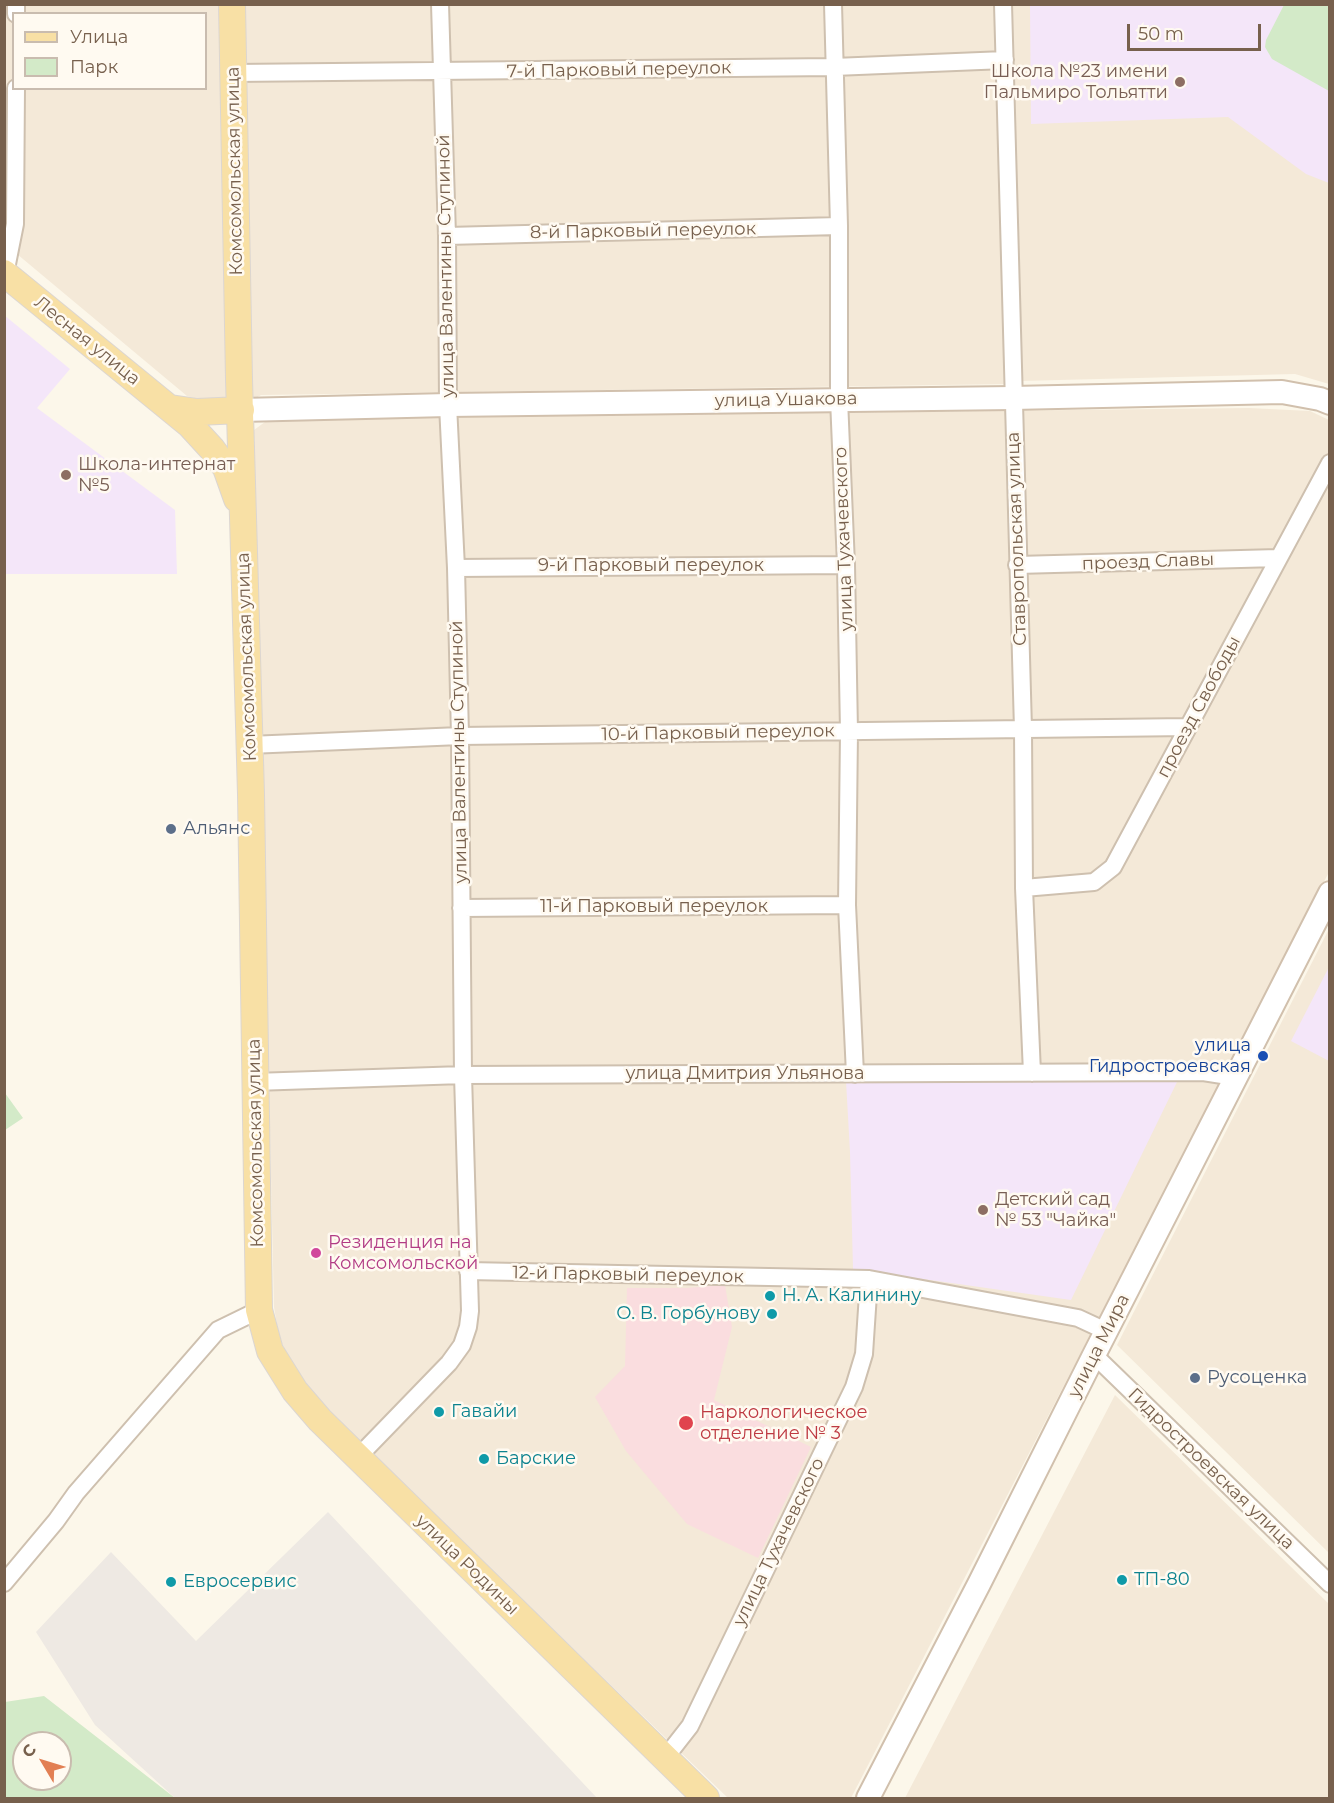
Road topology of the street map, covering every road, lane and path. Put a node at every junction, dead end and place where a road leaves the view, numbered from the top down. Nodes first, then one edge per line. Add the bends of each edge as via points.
1 (232, 4) edge
2 (440, 4) edge
3 (833, 4) edge
4 (1004, 4) edge
5 (1005, 60) junction
6 (834, 67) junction
7 (442, 72) junction
8 (233, 74) junction
9 (16, 90) edge
10 (839, 226) junction
11 (447, 236) junction
12 (5, 273) edge
13 (1013, 398) junction
14 (840, 399) junction
15 (1329, 403) edge
16 (448, 405) junction
17 (170, 408) junction
18 (240, 410) junction
19 (1329, 463) edge
20 (244, 535) junction
21 (1278, 558) junction
22 (846, 565) junction
23 (1017, 565) junction
24 (456, 568) junction
25 (1188, 727) junction
26 (1023, 729) junction
27 (849, 732) junction
28 (460, 736) junction
29 (249, 745) junction
30 (1024, 888) junction
31 (1329, 893) edge
32 (847, 905) junction
33 (461, 908) junction
34 (1032, 1072) junction
35 (855, 1074) junction
36 (463, 1076) junction
37 (1235, 1077) junction
38 (254, 1082) junction
39 (468, 1271) junction
40 (869, 1279) junction
41 (259, 1310) junction
42 (1106, 1331) junction
43 (1094, 1354) junction
44 (357, 1458) junction
45 (4, 1582) edge
46 (1329, 1584) edge
47 (664, 1758) junction
48 (706, 1798) edge
49 (868, 1798) edge

1 - 8 main road, Комсомольская улица
2 - 7 street, улица Валентины Ступиной
3 - 6 street, улица Тухачевского
4 - 5 street, Ставропольская улица
5 - 6 street, 7-й Парковый переулок
5 - 13 street, Ставропольская улица
6 - 7 street, 7-й Парковый переулок
6 - 10 street, улица Тухачевского
7 - 8 street, 7-й Парковый переулок
7 - 11 street, улица Валентины Ступиной
8 - 18 main road, Комсомольская улица
9 - 12 street via 15,224
10 - 11 street, 8-й Парковый переулок
10 - 14 street, улица Тухачевского
11 - 16 street, улица Валентины Ступиной
12 - 17 main road, Лесная улица
13 - 14 street, улица Ушакова
13 - 15 street, улица Ушакова via 1282,392
13 - 23 street, Ставропольская улица
14 - 16 street, улица Ушакова
14 - 22 street, улица Тухачевского
16 - 18 street, улица Ушакова
16 - 24 street, улица Валентины Ступиной
17 - 18 main road via 197,412
17 - 20 main road, Лесная улица via 226,468
18 - 20 main road, Комсомольская улица
19 - 21 street, проезд Свободы
20 - 29 main road, Комсомольская улица
21 - 23 street, проезд Славы
21 - 25 street, проезд Свободы
22 - 24 street, 9-й Парковый переулок
22 - 27 street, улица Тухачевского
23 - 26 street, Ставропольская улица
24 - 28 street, улица Валентины Ступиной
25 - 26 street, 10-й Парковый переулок
25 - 30 street, проезд Свободы via 1113,867 1094,882
26 - 27 street, 10-й Парковый переулок
26 - 30 street, Ставропольская улица
27 - 28 street, 10-й Парковый переулок
27 - 32 street, улица Тухачевского
28 - 29 street, 10-й Парковый переулок
28 - 33 street, улица Валентины Ступиной
29 - 38 main road, Комсомольская улица
30 - 34 street, Ставропольская улица
31 - 37 street, улица Мира
32 - 33 street, 11-й Парковый переулок
32 - 35 street, улица Тухачевского
33 - 36 street, улица Валентины Ступиной
34 - 35 street, улица Дмитрия Ульянова
34 - 37 street, улица Дмитрия Ульянова via 1203,1072
35 - 36 street, улица Дмитрия Ульянова
36 - 38 street, улица Дмитрия Ульянова
36 - 39 street, улица Валентины Ступиной
37 - 42 street, улица Мира
38 - 41 main road, Комсомольская улица
39 - 40 street, 12-й Парковый переулок
39 - 44 street, улица Валентины Ступиной via 469,1319 462,1345
40 - 42 street, 12-й Парковый переулок via 1078,1318
40 - 47 street, улица Тухачевского via 864,1354 854,1387 690,1725
41 - 44 main road, улица Родины via 270,1351 295,1391
41 - 45 street via 218,1330
42 - 43 street, улица Мира
43 - 46 street, Гидростроевская улица
43 - 49 street, улица Мира
44 - 47 main road, улица Родины
47 - 48 main road, улица Родины

